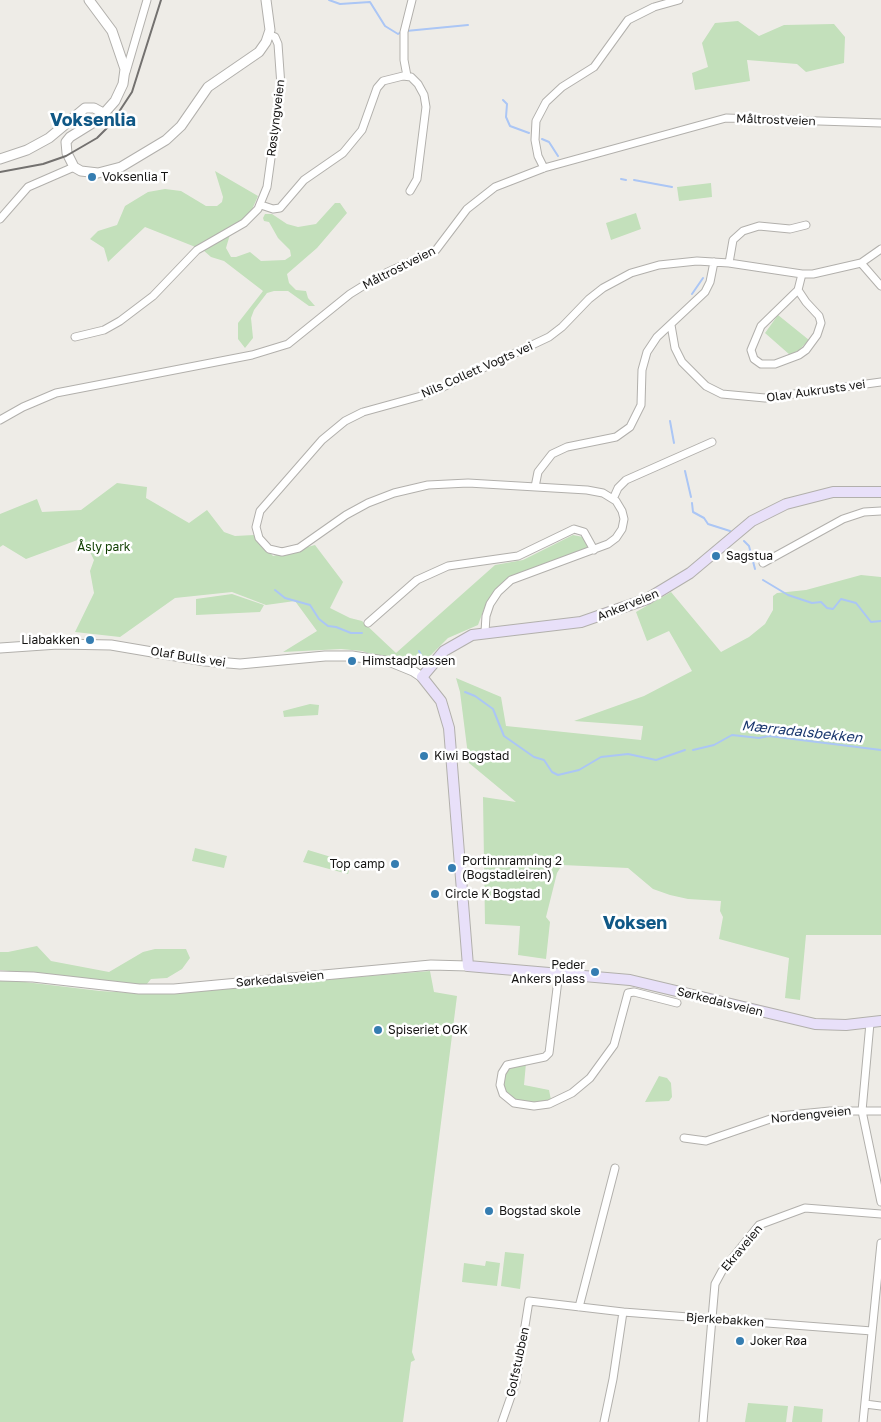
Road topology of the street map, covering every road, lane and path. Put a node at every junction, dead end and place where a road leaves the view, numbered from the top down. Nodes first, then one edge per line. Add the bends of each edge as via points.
1 (89, 0) edge
2 (147, 0) edge
3 (266, 0) edge
4 (412, 0) edge
5 (679, 0) edge
6 (270, 35) junction
7 (124, 76) junction
8 (407, 76) junction
9 (104, 114) junction
10 (881, 123) edge
11 (0, 159) edge
12 (74, 167) junction
13 (544, 168) junction
14 (410, 191) dead end
15 (261, 205) junction
16 (0, 219) edge
17 (806, 225) dead end
18 (881, 249) edge
19 (714, 262) junction
20 (729, 263) junction
21 (861, 263) junction
22 (802, 274) junction
23 (881, 286) edge
24 (798, 290) junction
25 (671, 325) junction
26 (75, 337) dead end
27 (881, 382) edge
28 (0, 420) edge
29 (712, 442) dead end
30 (535, 487) junction
31 (881, 492) edge
32 (613, 499) junction
33 (881, 512) edge
34 (594, 550) junction
35 (763, 563) dead end
36 (368, 623) dead end
37 (485, 632) junction
38 (0, 648) edge
39 (422, 677) junction
40 (468, 966) junction
41 (559, 972) junction
42 (0, 976) edge
43 (677, 1003) dead end
44 (881, 1021) edge
45 (870, 1023) junction
46 (862, 1111) junction
47 (881, 1111) edge
48 (684, 1138) dead end
49 (615, 1168) dead end
50 (881, 1202) edge
51 (881, 1214) edge
52 (881, 1243) edge
53 (529, 1301) joint
54 (579, 1307) junction
55 (623, 1312) junction
56 (877, 1314) edge
57 (712, 1319) junction
58 (872, 1331) junction
59 (865, 1404) junction
60 (881, 1406) edge
61 (502, 1422) edge
62 (604, 1422) edge
63 (703, 1422) edge
64 (863, 1422) edge

1 - 7 street via 112,31 124,62
2 - 7 street
3 - 6 street
4 - 8 street via 404,32
5 - 13 street via 654,7 628,20 594,67 562,87 546,102 536,121 534,140
6 - 12 street via 255,56 208,87 181,126 160,144 113,170 91,172
6 - 15 street, Røslyngveien via 278,44 281,86 267,187
7 - 9 street via 120,91
8 - 14 street via 421,88 426,107 417,179
8 - 15 street via 380,84 362,130 344,153 304,180 280,208
9 - 11 street via 94,108 85,108 49,138
9 - 12 street via 67,140 66,149
10 - 13 street, Måltrostveien via 726,118
12 - 16 street via 28,187
13 - 28 street, Måltrostveien via 494,187 467,209 436,250 379,276 350,294 300,336 281,347 240,358 56,393
15 - 26 street via 244,223 197,250 135,311 112,327
17 - 20 street via 790,229 759,226 743,231 734,240
18 - 21 street, Nils Collett Vogts vei
19 - 20 street, Nils Collett Vogts vei
19 - 25 street via 705,292
19 - 30 street, Nils Collett Vogts vei via 672,262 632,273 596,293 549,337 431,392 363,412 345,421 322,440 262,507 257,530 259,538 269,549 292,551 356,509 403,490 449,483
20 - 22 street, Nils Collett Vogts vei
21 - 22 street, Nils Collett Vogts vei
21 - 23 street
22 - 24 street
24 - 24 street via 819,316 821,323 817,335 800,355 775,364 761,364 754,359 751,350 761,326
25 - 27 street, Olav Aukrusts vei via 675,348 682,362 706,386 722,394 765,398
25 - 30 street via 657,337 645,358 641,405 630,427 616,437 567,447 552,454 540,468
29 - 32 street via 626,480
30 - 32 street, Nils Collett Vogts vei via 594,491
31 - 37 main road, Ankerveien via 833,492 778,507 745,525 681,579 614,612 569,624
32 - 34 street via 622,511 622,529 612,542
33 - 35 street via 843,519
34 - 36 street via 584,532 574,529 518,556 448,566 417,580
34 - 37 street via 521,575 507,583 490,604
37 - 39 main road, Ankerveien via 451,645
38 - 39 street, Olaf Bulls vei via 111,645 240,664 335,655 376,659 403,666
39 - 40 main road via 441,701 449,728
40 - 41 main road, Sørkedalsveien
40 - 42 street, Sørkedalsveien via 431,965 174,989 139,989
41 - 43 street, Sørkedalsveien via 549,1054 507,1065 502,1073 500,1085 503,1094 514,1103 549,1104 572,1093 590,1078 614,1045 628,993
41 - 45 main road, Sørkedalsveien via 643,982 801,1022 830,1025
44 - 45 main road, Sørkedalsveien
45 - 46 street
46 - 47 street, Nordengveien
46 - 48 street, Nordengveien via 774,1117 706,1141
46 - 50 street
49 - 54 street
51 - 57 street, Ekraveien via 805,1208 761,1224 716,1282
52 - 56 street
53 - 54 street, Bjerkebakken
53 - 61 street, Golfstubben via 518,1376
54 - 55 street, Bjerkebakken
55 - 57 street, Bjerkebakken
55 - 62 street
56 - 58 street
57 - 58 street, Bjerkebakken
57 - 63 street, Ekraveien
58 - 59 street
59 - 60 street
59 - 64 street

